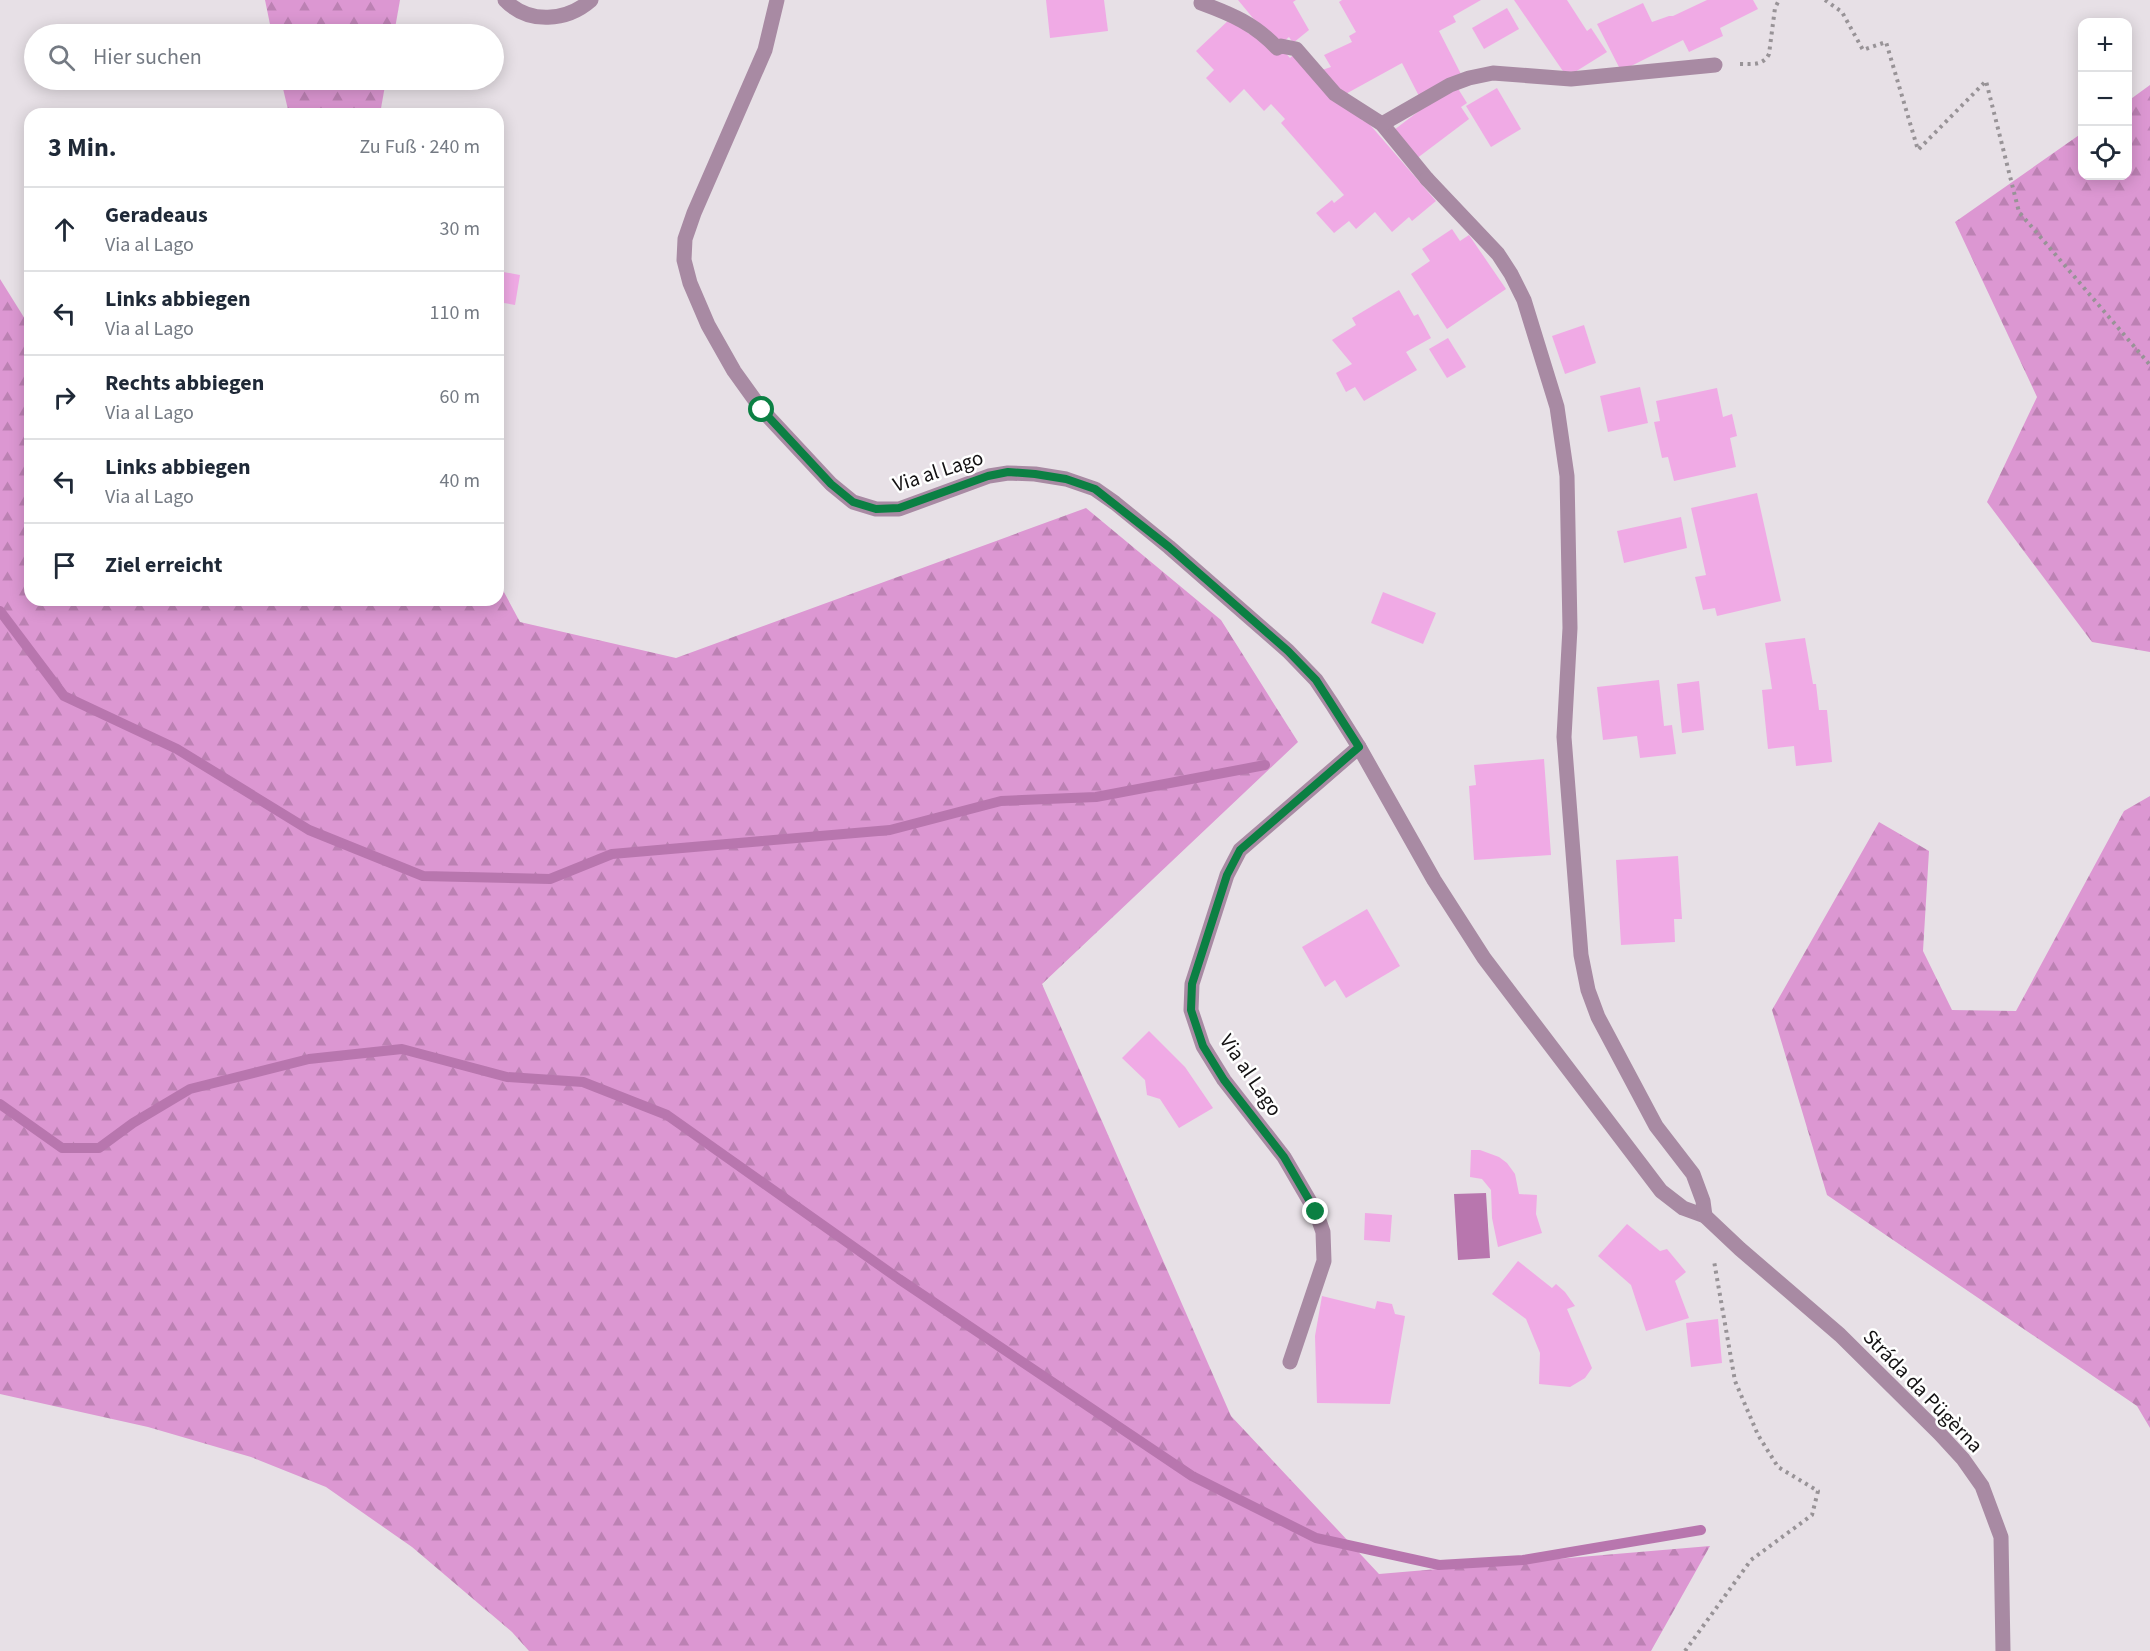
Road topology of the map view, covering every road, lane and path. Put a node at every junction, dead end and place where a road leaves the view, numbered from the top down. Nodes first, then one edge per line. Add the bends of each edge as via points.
1 (505, 0) edge
2 (591, 0) edge
3 (777, 0) edge
4 (1779, 0) edge
5 (1825, 0) edge
6 (1201, 3) dead end
7 (1715, 65) joint
8 (1382, 124) junction
9 (2150, 365) edge
10 (1359, 747) junction
11 (1706, 1216) junction
12 (1290, 1362) dead end
13 (1685, 1651) edge
14 (2003, 1651) edge

1 - 2 street via 526,14 549,18 568,15
3 - 10 street, Via al Lago via 765,50 694,213 685,239 684,260 708,325 762,410 831,484 853,502 876,509 899,508 1008,472 1066,479 1095,489 1169,547 1288,651 1316,680
4 - 7 path via 1766,60
5 - 9 path via 1842,12 1863,50 1887,42 1918,150 1986,81 2019,212
6 - 8 street via 1239,17 1277,48 1296,49 1335,94
7 - 8 street via 1571,79 1493,73 1450,86
8 - 11 street via 1427,179 1498,254 1511,274 1524,300 1557,407 1566,476 1570,616 1564,738 1581,955 1598,1017 1656,1126 1693,1174
10 - 11 street, Via al Lago via 1434,880 1484,958 1661,1191 1683,1208
10 - 12 street, Via al Lago via 1240,850 1227,875 1192,984 1191,1010 1203,1046 1224,1080 1284,1157 1316,1212 1323,1232 1324,1261
11 - 13 path via 1735,1381 1758,1435 1778,1467 1818,1491 1812,1515 1751,1560
11 - 14 street, Stráda da Pügèrna via 1840,1335 1970,1468 1982,1486 2001,1537

